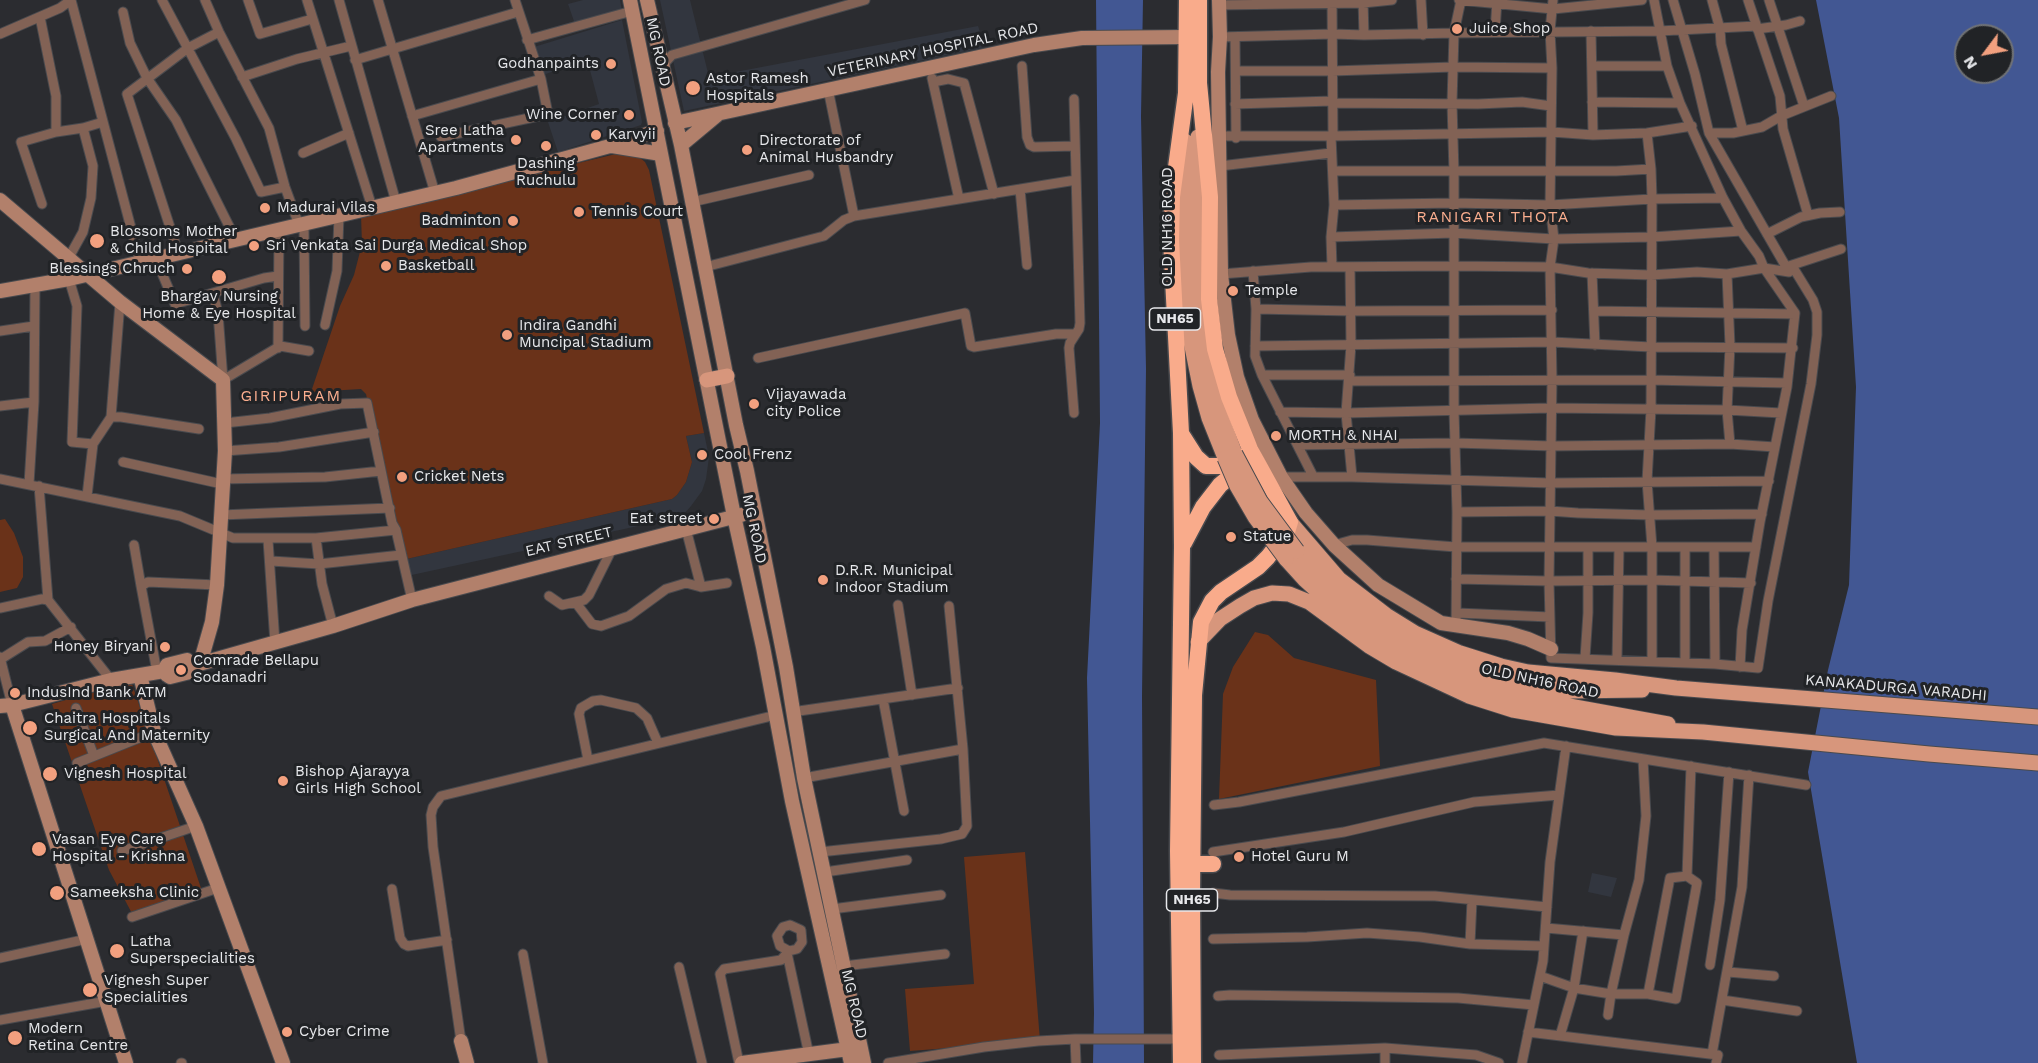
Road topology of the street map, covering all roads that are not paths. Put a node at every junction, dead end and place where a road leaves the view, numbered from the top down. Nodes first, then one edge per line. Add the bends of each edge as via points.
1 (71, 0) edge
2 (162, 0) edge
3 (206, 0) edge
4 (248, 0) edge
5 (307, 0) edge
6 (339, 0) edge
7 (378, 0) edge
8 (515, 0) edge
9 (647, 0) edge
10 (865, 0) edge
11 (1187, 0) edge
12 (1199, 0) edge
13 (1392, 0) edge
14 (1421, 0) edge
15 (1460, 0) edge
16 (1642, 0) edge
17 (1654, 0) edge
18 (1673, 0) edge
19 (1712, 0) edge
20 (1748, 0) edge
21 (1769, 0) edge
22 (1219, 2) edge
23 (1332, 2) edge
24 (1363, 2) edge
25 (1496, 2) edge
26 (1553, 5) edge
27 (631, 6) edge
28 (123, 12) dead end
29 (518, 12) junction
30 (40, 17) junction
31 (312, 19) junction
32 (1800, 21) dead end
33 (1778, 26) junction
34 (1757, 27) junction
35 (1682, 29) junction
36 (1720, 29) junction
37 (1591, 31) junction
38 (1659, 31) junction
39 (219, 32) junction
40 (1495, 32) junction
41 (1550, 32) junction
42 (1454, 33) junction
43 (0, 34) edge
44 (1333, 34) junction
45 (1423, 34) junction
46 (1364, 35) junction
47 (1194, 37) junction
48 (1220, 37) junction
49 (1235, 37) junction
50 (527, 40) junction
51 (351, 46) junction
52 (188, 48) junction
53 (393, 48) junction
54 (322, 53) junction
55 (355, 60) junction
56 (663, 65) junction
57 (1022, 66) dead end
58 (1592, 66) junction
59 (1667, 66) junction
60 (930, 67) junction
61 (1453, 67) junction
62 (1552, 68) junction
63 (1236, 71) junction
64 (1332, 71) junction
65 (242, 77) junction
66 (147, 78) junction
67 (541, 79) junction
68 (933, 82) junction
69 (1193, 88) junction
70 (828, 89) junction
71 (1790, 94) dead end
72 (1800, 94) junction
73 (1831, 96) dead end
74 (1074, 99) dead end
75 (1332, 102) junction
76 (1592, 102) junction
77 (1452, 103) junction
78 (1680, 103) junction
79 (1235, 104) junction
80 (1551, 106) junction
81 (1804, 106) junction
82 (721, 112) junction
83 (1781, 116) junction
84 (412, 117) junction
85 (103, 122) junction
86 (675, 123) junction
87 (1692, 127) junction
88 (83, 128) junction
89 (1708, 129) junction
90 (657, 131) junction
91 (1743, 131) junction
92 (56, 132) junction
93 (1552, 132) junction
94 (349, 133) junction
95 (1452, 133) junction
96 (1647, 133) junction
97 (1593, 135) junction
98 (1220, 136) junction
99 (1332, 136) junction
100 (441, 137) dead end
101 (1236, 138) junction
102 (681, 145) junction
103 (610, 146) junction
104 (1075, 146) junction
105 (303, 153) dead end
106 (1331, 153) junction
107 (661, 154) junction
108 (1220, 166) junction
109 (1651, 169) junction
110 (1332, 171) junction
111 (1551, 172) junction
112 (1454, 173) junction
113 (809, 175) dead end
114 (1076, 180) junction
115 (285, 187) junction
116 (1020, 189) junction
117 (435, 193) junction
118 (994, 194) junction
119 (1723, 198) junction
120 (1652, 199) junction
121 (0, 200) edge
122 (959, 200) junction
123 (692, 201) junction
124 (396, 202) junction
125 (1453, 203) junction
126 (42, 204) dead end
127 (1335, 205) junction
128 (1551, 205) junction
129 (372, 207) junction
130 (1839, 212) dead end
131 (339, 215) junction
132 (1808, 215) junction
133 (854, 216) junction
134 (298, 225) junction
135 (279, 230) junction
136 (1741, 231) junction
137 (1453, 233) junction
138 (1767, 234) junction
139 (1331, 237) junction
140 (1652, 237) junction
141 (1554, 239) junction
142 (236, 240) junction
143 (1841, 249) dead end
144 (178, 252) junction
145 (1759, 256) junction
146 (1779, 256) junction
147 (68, 259) junction
148 (156, 259) junction
149 (140, 262) junction
150 (1028, 265) dead end
151 (1453, 266) junction
152 (705, 267) junction
153 (1332, 267) junction
154 (1550, 267) junction
155 (1350, 268) junction
156 (1764, 268) junction
157 (1787, 270) junction
158 (1253, 271) junction
159 (1592, 273) junction
160 (1221, 274) junction
161 (1726, 274) junction
162 (87, 275) junction
163 (1650, 275) junction
164 (278, 276) junction
165 (69, 279) junction
166 (35, 285) junction
167 (0, 291) edge
168 (213, 294) junction
169 (120, 302) junction
170 (1256, 309) junction
171 (1552, 310) junction
172 (1593, 310) junction
173 (1351, 311) junction
174 (1453, 311) junction
175 (1651, 312) junction
176 (1729, 313) junction
177 (1794, 314) junction
178 (325, 325) dead end
179 (34, 326) junction
180 (304, 326) dead end
181 (0, 331) edge
182 (1075, 334) junction
183 (1552, 342) junction
184 (1454, 344) junction
185 (1351, 345) junction
186 (1595, 345) junction
187 (1255, 346) junction
188 (1730, 346) junction
189 (1651, 347) junction
190 (278, 348) junction
191 (1793, 348) junction
192 (309, 351) dead end
193 (758, 358) dead end
194 (1262, 375) junction
195 (727, 376) junction
196 (1349, 378) junction
197 (1454, 379) junction
198 (223, 380) junction
199 (707, 380) junction
200 (1650, 380) junction
201 (1552, 381) junction
202 (1727, 382) junction
203 (1787, 383) junction
204 (34, 402) junction
205 (0, 406) edge
206 (1551, 408) junction
207 (1651, 409) junction
208 (1727, 410) junction
209 (1454, 411) junction
210 (1280, 412) junction
211 (1074, 413) dead end
212 (1346, 413) junction
213 (1781, 413) junction
214 (111, 417) junction
215 (225, 423) junction
216 (199, 429) dead end
217 (374, 432) junction
218 (1181, 433) junction
219 (1455, 443) junction
220 (93, 444) junction
221 (1730, 444) junction
222 (1298, 445) junction
223 (1350, 445) junction
224 (1552, 446) junction
225 (1648, 446) junction
226 (1775, 447) junction
227 (225, 451) junction
228 (1237, 454) junction
229 (123, 462) dead end
230 (381, 471) junction
231 (1314, 476) junction
232 (1273, 477) junction
233 (1352, 477) junction
234 (0, 479) edge
235 (1456, 480) junction
236 (1769, 480) junction
237 (1647, 481) junction
238 (222, 482) junction
239 (1551, 483) junction
240 (29, 484) junction
241 (39, 486) junction
242 (87, 496) junction
243 (390, 508) junction
244 (1551, 511) junction
245 (755, 512) junction
246 (1457, 512) junction
247 (1762, 514) junction
248 (221, 515) junction
249 (1650, 515) junction
250 (734, 516) junction
251 (1290, 522) junction
252 (686, 529) junction
253 (396, 530) junction
254 (220, 532) junction
255 (316, 538) junction
256 (268, 540) junction
257 (134, 544) dead end
258 (1334, 545) junction
259 (1182, 547) junction
260 (1588, 547) junction
261 (1652, 547) junction
262 (1685, 547) junction
263 (1756, 547) junction
264 (1456, 548) junction
265 (1550, 548) junction
266 (1619, 548) junction
267 (1714, 548) junction
268 (612, 549) junction
269 (400, 555) junction
270 (1292, 555) junction
271 (271, 561) junction
272 (319, 564) junction
273 (1456, 579) junction
274 (1588, 580) junction
275 (1651, 580) junction
276 (1685, 580) junction
277 (1549, 581) junction
278 (1619, 581) junction
279 (1716, 582) junction
280 (727, 583) dead end
281 (1751, 583) junction
282 (217, 585) junction
283 (141, 586) junction
284 (701, 587) junction
285 (549, 596) dead end
286 (48, 600) junction
287 (412, 600) junction
288 (576, 603) junction
289 (898, 605) dead end
290 (949, 606) dead end
291 (0, 608) edge
292 (1550, 617) junction
293 (1181, 618) junction
294 (1457, 620) junction
295 (1201, 622) junction
296 (333, 626) junction
297 (71, 627) junction
298 (1198, 642) junction
299 (275, 643) junction
300 (1551, 649) junction
301 (0, 658) edge
302 (1585, 658) junction
303 (1617, 660) junction
304 (1652, 661) junction
305 (1685, 663) junction
306 (1715, 664) junction
307 (196, 665) junction
308 (1740, 667) junction
309 (161, 671) junction
310 (140, 675) junction
311 (111, 680) junction
312 (957, 688) junction
313 (1676, 688) junction
314 (912, 695) junction
315 (883, 699) junction
316 (6, 706) edge
317 (76, 708) dead end
318 (792, 712) junction
319 (776, 716) junction
320 (2038, 717) edge
321 (154, 732) junction
322 (1703, 732) junction
323 (658, 743) junction
324 (1566, 746) junction
325 (963, 749) junction
326 (94, 756) junction
327 (1643, 759) junction
328 (588, 760) junction
329 (893, 761) junction
330 (76, 763) dead end
331 (2038, 763) edge
332 (1691, 766) junction
333 (1729, 772) junction
334 (1749, 775) junction
335 (804, 778) junction
336 (1806, 784) dead end
337 (1559, 795) junction
338 (1214, 805) dead end
339 (904, 811) dead end
340 (196, 826) junction
341 (122, 851) dead end
342 (820, 852) junction
343 (1213, 858) joint
344 (907, 860) dead end
345 (1192, 864) junction
346 (825, 872) junction
347 (1687, 876) junction
348 (218, 888) junction
349 (392, 889) dead end
350 (1213, 893) dead end
351 (941, 895) dead end
352 (1472, 900) junction
353 (1547, 907) junction
354 (832, 909) junction
355 (132, 917) dead end
356 (1546, 928) junction
357 (1583, 931) junction
358 (1624, 934) junction
359 (87, 939) junction
360 (1213, 939) dead end
361 (447, 940) junction
362 (1470, 944) junction
363 (1544, 946) junction
364 (523, 954) dead end
365 (945, 954) dead end
366 (0, 958) edge
367 (1710, 965) dead end
368 (844, 966) junction
369 (679, 968) dead end
370 (1728, 972) junction
371 (1540, 976) junction
372 (1774, 976) dead end
373 (1574, 987) junction
374 (1611, 994) junction
375 (1648, 994) junction
376 (1218, 996) dead end
377 (1722, 1000) junction
378 (107, 1001) junction
379 (1534, 1005) junction
380 (839, 1011) junction
381 (1797, 1011) dead end
382 (1608, 1015) dead end
383 (0, 1020) edge
384 (1528, 1032) junction
385 (1560, 1036) junction
386 (1078, 1039) junction
387 (1175, 1040) junction
388 (461, 1041) junction
389 (1385, 1048) junction
390 (811, 1054) junction
391 (1219, 1055) dead end
392 (856, 1058) edge
393 (1714, 1059) edge
394 (126, 1063) edge
395 (282, 1063) edge
396 (457, 1063) edge
397 (467, 1063) edge
398 (543, 1063) edge
399 (702, 1063) edge
400 (741, 1063) edge
401 (844, 1063) edge
402 (888, 1063) edge
403 (1076, 1063) edge
404 (1181, 1063) edge
405 (1193, 1063) edge
406 (1385, 1063) edge
407 (1499, 1063) edge
408 (1522, 1063) edge

1 - 30 street
1 - 85 street
2 - 52 street
3 - 39 street
4 - 31 street via 260,34
5 - 31 street
6 - 51 street
7 - 53 street
8 - 29 street
9 - 56 street, MG ROAD
10 - 56 street via 672,55
11 - 47 highway, NH65
12 - 47 highway, NH65
13 - 24 street
14 - 45 street
15 - 25 street
15 - 42 street
16 - 26 street
17 - 38 street
18 - 35 street
19 - 36 street
20 - 34 street
21 - 33 street
22 - 23 street
22 - 48 street
23 - 24 street
23 - 44 street
24 - 46 street
25 - 26 street
25 - 40 street
26 - 41 street
27 - 50 street
27 - 90 street, MG ROAD
28 - 66 street via 130,43
29 - 50 street
29 - 53 street
30 - 43 street
30 - 92 street via 56,96
31 - 54 street
32 - 33 street
33 - 34 street
33 - 72 street
34 - 36 street
34 - 83 street via 1780,96
35 - 36 street
35 - 38 street
35 - 89 street
36 - 91 street
37 - 38 street
37 - 41 street
37 - 58 street
38 - 59 street
39 - 52 street
39 - 65 street
40 - 41 street
40 - 42 street
41 - 62 street
42 - 45 street
42 - 61 street
44 - 46 street
44 - 49 street
44 - 64 street
45 - 46 street
47 - 48 street, VETERINARY HOSPITAL ROAD
47 - 60 street, VETERINARY HOSPITAL ROAD via 1082,38
47 - 69 highway, NH65
48 - 49 street
48 - 98 street
49 - 63 street
50 - 67 street
51 - 54 street
51 - 55 street
52 - 66 street
52 - 115 street via 261,192
53 - 55 street
53 - 84 street
54 - 65 street
54 - 94 street
55 - 124 street
56 - 86 street, MG ROAD
57 - 104 street via 1030,145
58 - 59 street
58 - 76 street
59 - 78 street
60 - 68 street
60 - 70 street, VETERINARY HOSPITAL ROAD
61 - 62 street
61 - 64 street
61 - 77 street
62 - 80 street
63 - 64 street
63 - 79 street
64 - 75 street
65 - 115 street via 269,128
66 - 142 street via 176,120
66 - 144 street via 128,94
67 - 84 street
67 - 100 street via 548,114
68 - 118 street via 948,79 964,83
68 - 122 street
69 - 218 highway, NH65 via 1172,197
69 - 228 highway, NH65 via 1210,197 1209,299 1215,349 1229,397
69 - 228 main road, OLD NH16 ROAD via 1184,273 1188,327 1209,418
70 - 82 street, VETERINARY HOSPITAL ROAD
70 - 133 street
71 - 72 street
72 - 81 street
73 - 81 street
74 - 104 street
75 - 77 street
75 - 79 street
75 - 99 street
76 - 78 street
76 - 97 street
77 - 80 street via 1522,102
77 - 95 street
78 - 87 street
79 - 101 street
80 - 93 street
81 - 83 street
82 - 86 street, VETERINARY HOSPITAL ROAD
82 - 102 street
83 - 91 street via 1762,127
83 - 132 street
84 - 117 street
85 - 88 street
85 - 149 street
86 - 102 street, MG ROAD
87 - 89 street
87 - 96 street
87 - 119 street
88 - 92 street
88 - 147 street via 93,166 92,192 83,232
89 - 91 street
89 - 138 street
90 - 103 street
90 - 107 street, MG ROAD
92 - 126 street via 21,142
93 - 95 street
93 - 97 street
93 - 111 street
94 - 105 street
94 - 129 street
95 - 99 street
95 - 112 street
96 - 97 street
96 - 109 street
98 - 101 street
98 - 108 street
99 - 101 street
99 - 106 street
102 - 123 street, MG ROAD
103 - 107 street
103 - 117 street
104 - 114 street
106 - 108 street
106 - 110 street
107 - 199 street, MG ROAD
108 - 160 street
109 - 111 street
109 - 120 street
110 - 112 street
110 - 127 street
111 - 112 street
111 - 128 street
112 - 125 street
113 - 123 street
114 - 116 street
114 - 182 street via 1080,323
115 - 134 street
116 - 118 street
116 - 150 street
117 - 124 street
118 - 122 street
119 - 120 street
119 - 136 street
120 - 128 street
120 - 140 street
121 - 147 street
122 - 133 street
123 - 152 street, MG ROAD
124 - 129 street
125 - 127 street
125 - 128 street
125 - 137 street
127 - 139 street
128 - 141 street
129 - 131 street
130 - 132 street
131 - 134 street
131 - 178 street via 337,271
132 - 138 street
133 - 152 street via 824,236
134 - 135 street
134 - 180 street via 304,229
135 - 142 street
135 - 164 street
136 - 140 street
136 - 145 street
137 - 139 street
137 - 141 street
137 - 151 street
138 - 146 street
139 - 153 street
140 - 141 street
140 - 163 street
141 - 154 street
142 - 144 street
143 - 157 street
144 - 148 street
145 - 146 street
145 - 156 street
146 - 157 street
147 - 162 street
148 - 149 street
148 - 168 street via 175,304
149 - 162 street
151 - 154 street
151 - 155 street
151 - 174 street
152 - 195 street, MG ROAD
153 - 155 street
153 - 158 street
154 - 159 street
154 - 171 street
155 - 173 street
156 - 157 street
156 - 161 street
156 - 177 street
157 - 308 street via 1794,269 1813,300 1817,336 1758,668
158 - 160 street
158 - 170 street
159 - 163 street
159 - 172 street
160 - 232 street via 1237,378
161 - 163 street
161 - 176 street
162 - 165 street
162 - 169 street
163 - 175 street
164 - 168 street
164 - 190 street
165 - 166 street
165 - 220 street via 77,306 72,442
166 - 167 street
166 - 179 street
168 - 198 street
169 - 198 street
169 - 214 street
170 - 173 street
170 - 187 street
171 - 174 street
171 - 183 street
172 - 175 street
172 - 186 street
173 - 174 street
173 - 185 street
174 - 184 street
175 - 176 street
175 - 189 street
176 - 177 street
176 - 188 street
177 - 191 street
179 - 181 street
179 - 204 street
182 - 193 street via 974,347 965,313
182 - 211 street via 1069,348
183 - 184 street
183 - 186 street
183 - 201 street
184 - 185 street
184 - 197 street
185 - 187 street
185 - 196 street
186 - 189 street
187 - 194 street via 1254,356
188 - 189 street
188 - 191 street
188 - 202 street
189 - 200 street
190 - 192 street
190 - 198 street
191 - 203 street
194 - 196 street
194 - 210 street
195 - 199 main road
195 - 245 street, MG ROAD
196 - 197 street
196 - 212 street
197 - 201 street
197 - 209 street
198 - 215 street
199 - 250 street, MG ROAD
200 - 201 street
200 - 202 street
200 - 207 street
201 - 206 street
202 - 203 street
202 - 208 street
203 - 213 street
204 - 205 street
204 - 240 street
206 - 207 street
206 - 209 street
206 - 224 street
207 - 208 street
207 - 225 street
208 - 213 street
208 - 221 street
209 - 212 street
209 - 219 street
210 - 212 street
210 - 222 street
212 - 223 street
213 - 226 street
214 - 216 street
214 - 220 street
215 - 217 street via 364,402 369,407
215 - 227 street
217 - 227 street
217 - 230 street
218 - 228 highway via 1206,466 1223,466 1242,456
218 - 259 highway, NH65
219 - 223 street
219 - 224 street
219 - 235 street
220 - 242 street
221 - 225 street
221 - 226 street
222 - 223 street
222 - 231 street
223 - 233 street
224 - 225 street
224 - 239 street
225 - 237 street
226 - 236 street
227 - 238 street
228 - 232 highway, NH65
228 - 270 main road, OLD NH16 ROAD, bridge via 1237,486 1255,517
229 - 238 street
230 - 238 street
230 - 243 street
231 - 232 street
231 - 233 street
232 - 251 highway, NH65
232 - 258 street
232 - 259 highway via 1240,475 1220,485
233 - 235 street
234 - 240 street
235 - 239 street
235 - 246 street
236 - 237 street
236 - 247 street
237 - 239 street
237 - 249 street
238 - 248 street
239 - 244 street
240 - 241 street
241 - 242 street
241 - 286 street
242 - 254 street via 180,516
243 - 248 street
243 - 253 street
244 - 246 street
244 - 249 street
244 - 265 street
245 - 250 street, EAT STREET
245 - 318 street, MG ROAD
246 - 264 street
247 - 249 street
247 - 263 street
248 - 254 street
249 - 261 street
250 - 252 street, EAT STREET
250 - 319 street, MG ROAD
251 - 295 highway, NH65 via 1269,557 1221,592
251 - 313 main road via 1339,579 1365,600 1415,633 1460,654 1528,672
252 - 268 street, EAT STREET
252 - 284 street
253 - 255 street
253 - 269 street
254 - 256 street via 233,538
254 - 282 street
255 - 256 street
255 - 272 street
256 - 271 street
257 - 283 street
258 - 264 street via 1368,540
258 - 294 street via 1363,578 1441,623
259 - 293 highway, NH65
260 - 265 street
260 - 266 street
260 - 274 street
261 - 262 street
261 - 266 street
261 - 275 street
262 - 267 street
262 - 276 street
263 - 267 street
263 - 281 street
264 - 265 street
264 - 273 street
265 - 277 street
266 - 278 street
267 - 279 street
268 - 287 street, EAT STREET
268 - 288 street via 589,595
269 - 272 street
269 - 287 street
270 - 313 main road, OLD NH16 ROAD via 1386,630 1484,676 1567,691
270 - 322 main road, OLD NH16 ROAD via 1305,580 1335,607 1375,637 1440,672 1476,687 1514,696
271 - 272 street
271 - 299 street
272 - 296 street
273 - 277 street
273 - 294 street
274 - 277 street
274 - 278 street
274 - 302 street
275 - 276 street
275 - 278 street
275 - 304 street
276 - 279 street
276 - 305 street
277 - 292 street
278 - 303 street
279 - 281 street
279 - 306 street
280 - 284 street
281 - 308 street
282 - 283 street via 148,582
282 - 307 street via 212,622
283 - 309 street
284 - 288 street via 686,583 666,589 629,616 601,626 592,624
285 - 288 street via 562,605
286 - 291 street
286 - 297 street
287 - 296 street, EAT STREET
289 - 314 street
290 - 312 street
292 - 294 street
292 - 300 street
293 - 295 highway
293 - 387 highway, NH65
294 - 300 street
295 - 298 highway, NH65
296 - 299 street, EAT STREET
297 - 301 street via 45,641 28,642
297 - 311 street
298 - 322 main road via 1220,619 1254,598 1289,594 1309,602 1396,662 1469,696 1513,710 1616,728
298 - 345 highway, NH65
299 - 307 street, EAT STREET
300 - 302 street via 1551,658
301 - 316 street
302 - 303 street
303 - 304 street
304 - 305 street
305 - 306 street
306 - 308 street
307 - 309 street, EAT STREET via 190,672 170,677
309 - 310 street
310 - 311 street
310 - 321 street
311 - 316 street
312 - 314 street
312 - 325 street
313 - 320 main road, KANAKADURGA VARADHI
314 - 315 street
315 - 318 street
315 - 329 street
316 - 359 street
317 - 326 street
318 - 335 street, MG ROAD
319 - 323 street
319 - 380 street, MG ROAD
321 - 326 street
321 - 340 street
322 - 331 main road
323 - 328 street
323 - 328 street via 647,718 636,708 593,701 581,708 579,714
324 - 327 street
324 - 337 street
324 - 338 street via 1544,743
325 - 329 street
325 - 342 street via 967,826 962,834
326 - 330 street
327 - 332 street
327 - 358 street via 1646,816 1639,879
328 - 361 street via 441,796 431,815
329 - 335 street
329 - 339 street
332 - 333 street
332 - 347 street
333 - 334 street
333 - 367 street via 1720,900
334 - 336 street
334 - 370 street via 1742,887
335 - 342 street, MG ROAD
337 - 343 street via 1474,802
337 - 353 street
340 - 341 street
340 - 348 street
342 - 346 street, MG ROAD
343 - 345 highway
344 - 346 street
345 - 405 highway, NH65
346 - 354 street, MG ROAD
347 - 375 street via 1670,878
347 - 375 street via 1697,883 1676,999
348 - 355 street
348 - 395 street
349 - 361 street via 404,944
350 - 352 street
351 - 354 street
352 - 353 street
352 - 362 street
353 - 356 street
354 - 368 street, MG ROAD
356 - 357 street
356 - 363 street
357 - 358 street
357 - 373 street
358 - 374 street
359 - 366 street
359 - 378 street
360 - 362 street via 1367,933
361 - 388 street
362 - 363 street
363 - 371 street
364 - 398 street
365 - 368 street
368 - 392 street, MG ROAD
369 - 399 street
370 - 372 street
370 - 377 street
371 - 373 street
371 - 379 street
373 - 374 street
373 - 385 street
374 - 375 street
374 - 382 street
376 - 379 street via 1458,998
377 - 381 street
377 - 393 street
378 - 383 street
378 - 394 street
379 - 384 street
380 - 390 street via 830,1047
380 - 392 street, MG ROAD
384 - 385 street
384 - 408 street
385 - 393 street
386 - 387 street
386 - 402 street via 984,1047
386 - 403 street
387 - 404 highway, NH65
388 - 396 street
388 - 397 street
389 - 391 street
389 - 406 street
389 - 407 street via 1476,1055
390 - 392 street
390 - 400 street
390 - 400 street via 788,952 781,960 724,969 720,974
392 - 401 street

